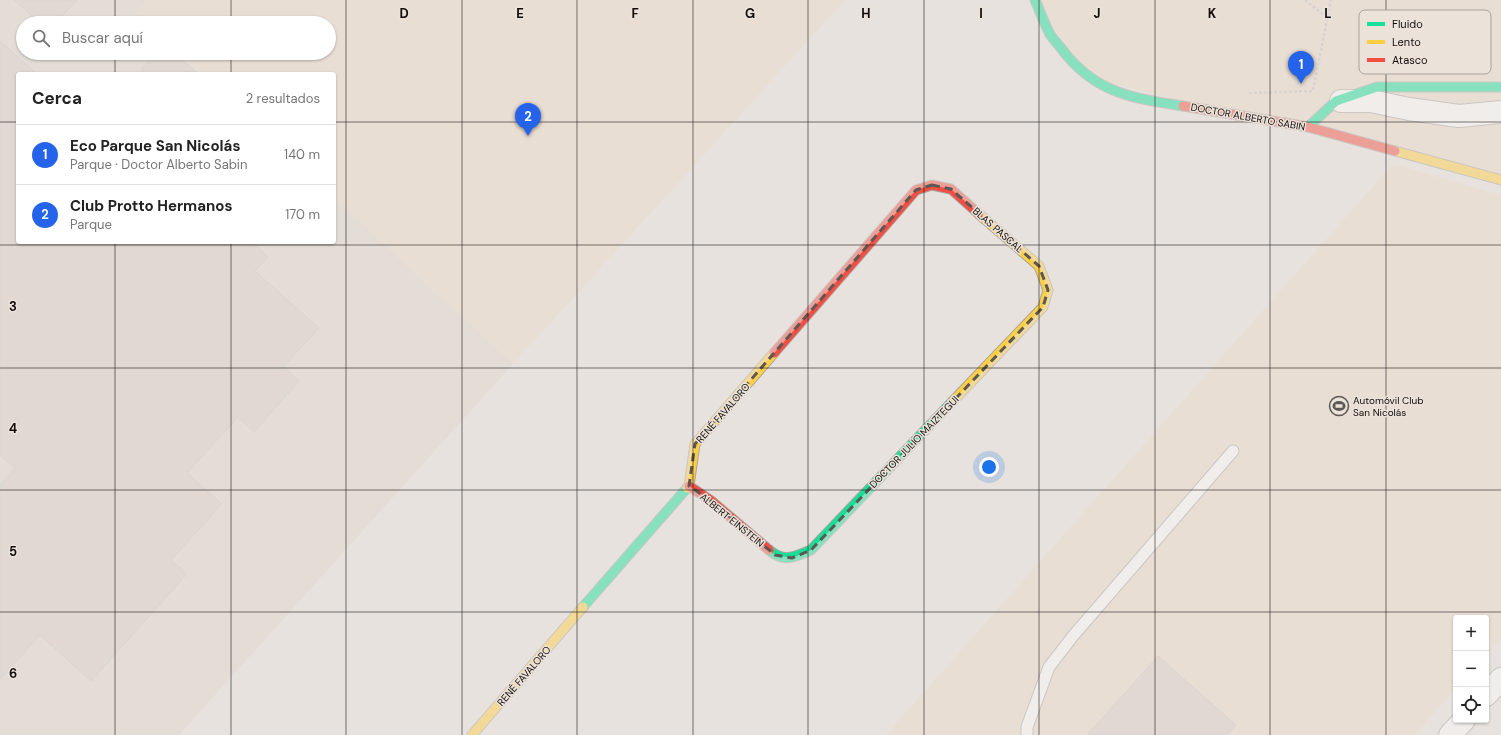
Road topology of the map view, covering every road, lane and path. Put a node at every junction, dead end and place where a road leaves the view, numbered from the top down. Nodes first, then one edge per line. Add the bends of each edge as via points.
1 (1035, 0) edge
2 (1305, 0) edge
3 (1331, 0) edge
4 (1328, 18) junction
5 (1501, 87) edge
6 (1313, 91) dead end
7 (1336, 101) junction
8 (1501, 112) edge
9 (1308, 127) junction
10 (1501, 180) edge
11 (916, 190) joint
12 (1043, 307) joint
13 (1233, 451) dead end
14 (689, 486) junction
15 (775, 555) joint
16 (1501, 678) edge
17 (1489, 692) edge
18 (1461, 723) edge
19 (472, 735) edge
20 (1027, 735) edge
21 (1450, 735) edge

1 - 9 street, DOCTOR ALBERTO SABIN via 1050,34 1071,62 1089,78 1113,91 1146,100
2 - 4 path
3 - 4 path
4 - 6 path
5 - 7 street via 1377,87
7 - 8 street via 1371,101 1459,116
7 - 9 street
9 - 10 street, DOCTOR ALBERTO SABIN
11 - 12 street, BLAS PASCAL via 932,185 951,189 1039,266 1048,290
11 - 14 street, RENÉ FAVALORO via 695,444
12 - 15 street, DOCTOR JULIO MAIZTEGUI via 811,550 792,558
13 - 20 lane via 1049,667 1027,727
14 - 15 street, ALBERT EINSTEIN via 710,500
14 - 19 street, RENÉ FAVALORO
16 - 17 street
18 - 21 street

